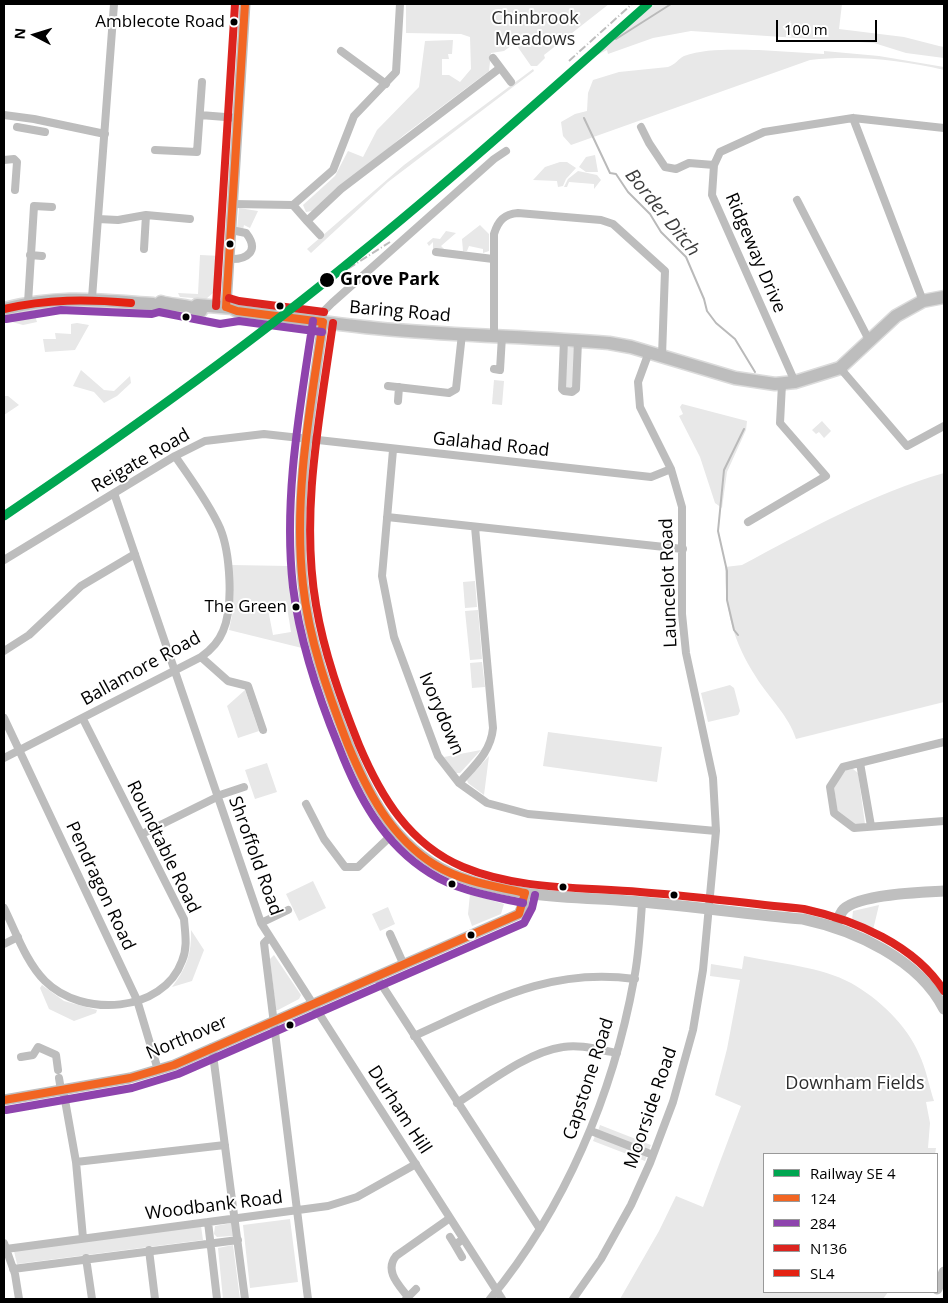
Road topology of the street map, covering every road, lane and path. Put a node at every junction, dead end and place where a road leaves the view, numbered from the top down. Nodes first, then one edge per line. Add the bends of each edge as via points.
1 (114, 4) edge
2 (245, 4) edge
3 (400, 4) edge
4 (341, 51) dead end
5 (493, 58) dead end
6 (500, 68) junction
7 (202, 82) dead end
8 (511, 82) dead end
9 (386, 84) junction
10 (4, 115) edge
11 (200, 115) junction
12 (238, 118) junction
13 (853, 118) junction
14 (34, 119) junction
15 (17, 127) dead end
16 (641, 127) dead end
17 (944, 128) edge
18 (32, 131) junction
19 (46, 132) dead end
20 (105, 134) junction
21 (155, 150) dead end
22 (506, 151) dead end
23 (4, 160) edge
24 (714, 165) junction
25 (15, 190) dead end
26 (797, 200) dead end
27 (232, 204) junction
28 (293, 205) junction
29 (52, 207) dead end
30 (146, 214) junction
31 (190, 218) dead end
32 (98, 219) junction
33 (307, 221) junction
34 (230, 230) junction
35 (320, 235) dead end
36 (144, 249) dead end
37 (436, 252) dead end
38 (30, 255) junction
39 (42, 256) dead end
40 (229, 259) junction
41 (493, 259) junction
42 (944, 297) edge
43 (92, 298) junction
44 (923, 301) junction
45 (28, 303) junction
46 (4, 309) edge
47 (228, 310) junction
48 (322, 321) junction
49 (462, 334) junction
50 (498, 335) junction
51 (564, 340) junction
52 (578, 340) junction
53 (870, 342) junction
54 (649, 352) junction
55 (662, 356) junction
56 (840, 368) junction
57 (500, 370) dead end
58 (795, 382) junction
59 (782, 384) junction
60 (388, 386) dead end
61 (399, 387) junction
62 (398, 402) dead end
63 (944, 426) edge
64 (307, 440) junction
65 (393, 450) junction
66 (174, 456) junction
67 (671, 469) junction
68 (114, 493) junction
69 (387, 517) junction
70 (748, 522) dead end
71 (475, 527) junction
72 (683, 549) junction
73 (135, 554) junction
74 (4, 560) edge
75 (4, 651) edge
76 (201, 657) junction
77 (175, 670) junction
78 (4, 718) edge
79 (82, 719) junction
80 (263, 730) dead end
81 (944, 742) edge
82 (18, 750) junction
83 (4, 758) edge
84 (860, 763) junction
85 (459, 783) junction
86 (244, 787) dead end
87 (217, 796) junction
88 (306, 804) dead end
89 (944, 821) edge
90 (871, 826) junction
91 (396, 831) junction
92 (716, 831) junction
93 (142, 834) junction
94 (944, 891) edge
95 (525, 893) junction
96 (642, 904) junction
97 (4, 908) edge
98 (288, 910) dead end
99 (710, 910) junction
100 (261, 923) junction
101 (836, 927) junction
102 (390, 934) dead end
103 (18, 936) junction
104 (270, 937) junction
105 (4, 944) edge
106 (403, 964) junction
107 (376, 976) junction
108 (634, 978) junction
109 (137, 1000) junction
110 (312, 1003) junction
111 (944, 1009) edge
112 (273, 1020) junction
113 (414, 1036) junction
114 (212, 1047) junction
115 (617, 1053) junction
116 (20, 1057) dead end
117 (158, 1070) junction
118 (60, 1082) junction
119 (4, 1100) edge
120 (457, 1103) junction
121 (590, 1131) junction
122 (225, 1145) junction
123 (653, 1155) junction
124 (76, 1162) junction
125 (416, 1164) junction
126 (297, 1211) junction
127 (450, 1218) junction
128 (235, 1219) junction
129 (208, 1222) junction
130 (540, 1229) junction
131 (450, 1237) dead end
132 (83, 1238) junction
133 (463, 1238) junction
134 (238, 1240) junction
135 (211, 1243) junction
136 (455, 1245) junction
137 (5, 1246) edge
138 (149, 1250) junction
139 (462, 1257) dead end
140 (86, 1258) junction
141 (13, 1269) junction
142 (944, 1272) edge
143 (938, 1286) edge
144 (416, 1289) dead end
145 (497, 1291) junction
146 (407, 1298) edge
147 (19, 1299) edge
148 (92, 1299) edge
149 (155, 1299) edge
150 (217, 1299) edge
151 (245, 1299) edge
152 (308, 1299) edge
153 (490, 1299) edge
154 (502, 1299) edge
155 (573, 1299) edge

1 - 20 street
2 - 12 street
3 - 9 street via 398,66
4 - 9 street
5 - 6 street
6 - 8 street
6 - 33 street via 339,191
7 - 11 street
9 - 28 street via 354,116 333,170
10 - 14 street
11 - 12 street
11 - 21 street via 197,152
12 - 27 street
13 - 17 street
13 - 24 street via 764,132 726,147
13 - 44 street
14 - 18 street
14 - 20 street
15 - 18 street
16 - 24 street via 665,167 676,169 689,163
18 - 19 street
20 - 32 street
22 - 48 street via 339,297 324,311
23 - 25 street via 14,159 17,162
24 - 58 street, Ridgeway Drive via 712,195
26 - 53 street
27 - 28 street
27 - 34 street
28 - 33 street
29 - 38 street via 34,206
30 - 31 street
30 - 32 street via 118,220
30 - 36 street
32 - 43 street
33 - 35 street
34 - 40 street
34 - 40 street via 246,233 251,246 244,258
37 - 41 street
38 - 39 street
38 - 45 street
40 - 47 street
41 - 50 street
41 - 55 street via 496,227 509,214 609,221 665,271
42 - 44 main road
43 - 45 main road, Baring Road
43 - 47 main road, Baring Road via 201,311
44 - 53 main road via 896,316
45 - 46 main road, Baring Road
47 - 48 main road, Baring Road
48 - 49 main road, Baring Road via 368,328
48 - 64 street
49 - 50 main road, Baring Road
49 - 61 street via 457,391 449,393
50 - 51 main road, Baring Road
50 - 57 street
51 - 52 main road, Baring Road
51 - 52 street via 562,389 572,392 576,389
52 - 54 main road, Baring Road via 609,342
53 - 56 main road
54 - 55 main road, Baring Road
54 - 67 street, Launcelot Road via 638,382 640,407
55 - 59 main road, Baring Road via 735,378
56 - 58 main road, Baring Road
56 - 63 street via 907,446
58 - 59 main road, Baring Road
59 - 70 street via 780,423 826,476
60 - 61 street
61 - 62 street
64 - 65 street, Galahad Road
64 - 66 street, Reigate Road via 264,434 206,442
64 - 91 street via 301,551 303,585 317,658 361,777 379,812
65 - 67 street, Galahad Road via 651,477
65 - 69 street, Ivorydown
66 - 68 street, Reigate Road
66 - 76 street, Ballamore Road via 219,527 226,547 227,619 216,643
67 - 72 street, Launcelot Road via 682,507
68 - 73 street, Shroffold Road
68 - 74 street, Reigate Road
69 - 71 street
69 - 85 street, Ivorydown via 382,576 394,637 438,756
71 - 72 street
71 - 85 street via 493,728 487,750
72 - 92 street, Launcelot Road via 682,614 686,653 713,778
73 - 75 street via 81,586 29,635
73 - 77 street, Shroffold Road
76 - 77 street, Ballamore Road
76 - 80 street via 228,682 248,686
77 - 79 street, Ballamore Road
77 - 87 street, Shroffold Road
78 - 82 street, Pendragon Road
79 - 82 street, Ballamore Road
79 - 93 street, Roundtable Road
81 - 84 street
82 - 83 street, Ballamore Road
82 - 109 street, Pendragon Road
84 - 90 street
84 - 90 street via 843,767 830,787 834,813 854,828
85 - 92 street, Ivorydown via 487,803 528,814
86 - 87 street
87 - 93 street
87 - 100 street, Shroffold Road
88 - 91 street via 324,839 345,867 358,867
89 - 90 street
91 - 95 street via 418,852 445,870 471,881
92 - 99 street, Launcelot Road
93 - 109 street, Roundtable Road via 184,919 186,945 183,960 174,976 160,991
94 - 101 street via 856,902 841,913
95 - 96 street
95 - 106 street, Northover via 519,914
96 - 99 street
96 - 108 street, Capstone Road
97 - 103 street, Roundtable Road
98 - 100 street
99 - 101 street via 803,919
99 - 123 street, Moorside Road via 693,1030 673,1102
100 - 104 street, Shroffold Road
101 - 111 street via 870,942 901,962 935,994
102 - 106 street
103 - 105 street
103 - 109 street, Roundtable Road via 45,981 59,992 99,1005
104 - 110 street, Durham Hill
104 - 112 street, Shroffold Road via 264,944
106 - 107 street, Northover
107 - 110 street, Northover
107 - 113 street
108 - 113 street via 561,978 519,989
108 - 115 street, Capstone Road
109 - 117 street, Pendragon Road
110 - 112 street, Northover
110 - 125 street, Durham Hill
112 - 114 street, Northover
112 - 126 street, Shroffold Road
113 - 120 street
114 - 117 street, Northover
114 - 122 street
115 - 120 street via 583,1046 540,1053
115 - 121 street, Capstone Road
116 - 118 street via 33,1055 38,1047 56,1055
117 - 118 street, Northover via 130,1078
118 - 119 street, Northover
118 - 124 street
120 - 130 street
121 - 123 street
121 - 130 street, Capstone Road
122 - 124 street
122 - 128 street
123 - 155 street, Moorside Road via 627,1212
124 - 132 street
125 - 126 street, Woodbank Road via 357,1197
125 - 127 street, Durham Hill
126 - 128 street, Woodbank Road
126 - 152 street, Shroffold Road
127 - 133 street, Durham Hill
127 - 146 street via 392,1262 390,1268
128 - 129 street, Woodbank Road
128 - 134 street
129 - 132 street, Woodbank Road
129 - 135 street
130 - 145 street, Capstone Road
131 - 136 street
132 - 137 street, Woodbank Road
133 - 136 street
133 - 145 street, Durham Hill
134 - 135 street, Woodbank Road
134 - 151 street
135 - 138 street, Woodbank Road
135 - 150 street
136 - 139 street
137 - 141 street
138 - 140 street, Woodbank Road
138 - 149 street
140 - 141 street, Woodbank Road
140 - 148 street
141 - 147 street
142 - 143 street
144 - 146 street
145 - 153 street, Capstone Road
145 - 154 street, Durham Hill

